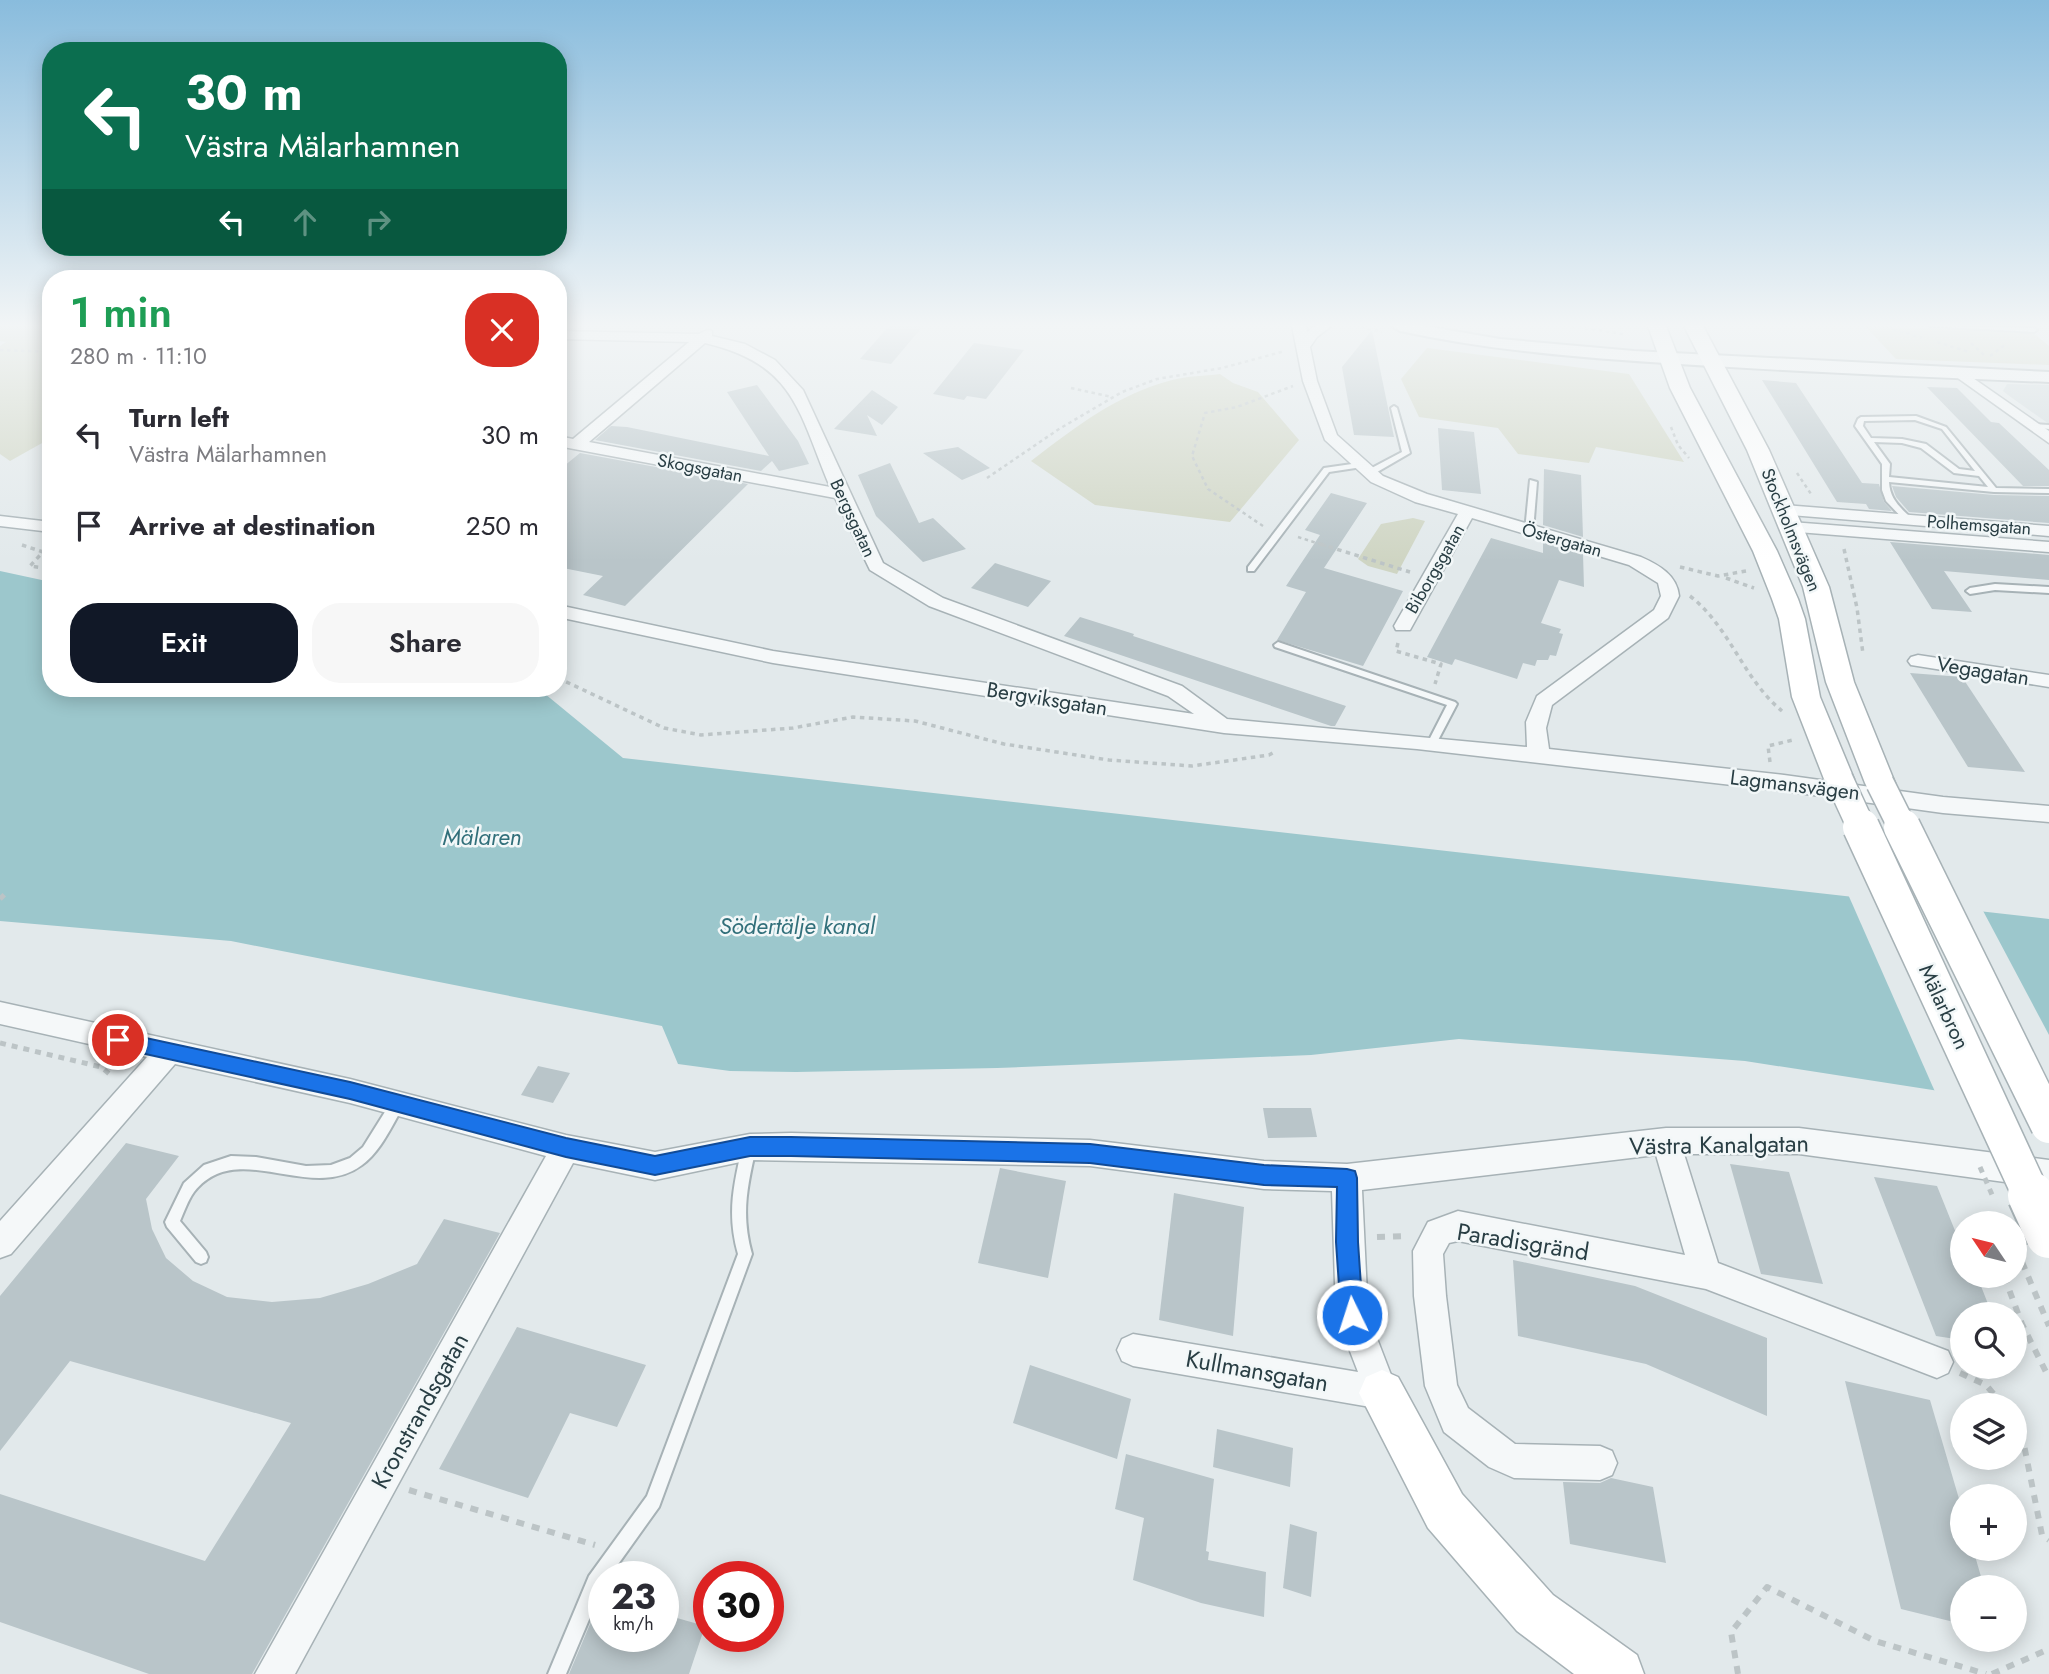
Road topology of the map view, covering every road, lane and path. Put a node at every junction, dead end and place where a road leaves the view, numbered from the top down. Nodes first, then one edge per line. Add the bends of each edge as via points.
1 (624, 404) edge
2 (803, 404) edge
3 (1102, 404) edge
4 (1243, 404) edge
5 (1318, 404) edge
6 (1688, 404) edge
7 (1733, 404) edge
8 (2003, 404) edge
9 (1394, 408) dead end
10 (1667, 417) dead end
11 (2033, 426) junction
12 (2049, 427) edge
13 (2049, 438) edge
14 (1869, 440) junction
15 (567, 444) edge
16 (576, 445) junction
17 (1693, 461) dead end
18 (1364, 469) junction
19 (1981, 474) junction
20 (987, 478) dead end
21 (1885, 479) junction
22 (1533, 482) dead end
23 (1994, 489) junction
24 (2049, 491) edge
25 (841, 495) junction
26 (1467, 513) junction
27 (1788, 519) junction
28 (1909, 520) junction
29 (0, 521) edge
30 (42, 526) edge
31 (1279, 531) junction
32 (1529, 531) junction
33 (2049, 531) edge
34 (1920, 537) junction
35 (12, 544) dead end
36 (2049, 547) edge
37 (42, 552) edge
38 (42, 553) edge
39 (42, 568) edge
40 (1752, 568) dead end
41 (1251, 569) dead end
42 (1656, 570) junction
43 (1718, 576) junction
44 (1430, 578) junction
45 (1756, 579) dead end
46 (1670, 588) junction
47 (2049, 590) edge
48 (1969, 591) dead end
49 (567, 613) edge
50 (1403, 626) joint
51 (1278, 645) dead end
52 (1918, 661) dead end
53 (1441, 664) dead end
54 (2049, 681) edge
55 (567, 682) edge
56 (1781, 700) dead end
57 (1223, 726) junction
58 (1432, 744) junction
59 (1281, 749) dead end
60 (1540, 755) junction
61 (1839, 779) joint
62 (1880, 783) joint
63 (2049, 814) edge
64 (8, 891) dead end
65 (0, 899) edge
66 (0, 1013) edge
67 (0, 1043) edge
68 (168, 1052) junction
69 (111, 1083) dead end
70 (398, 1103) junction
71 (2049, 1125) edge
72 (1666, 1141) junction
73 (750, 1147) junction
74 (566, 1148) junction
75 (2049, 1174) edge
76 (1347, 1178) junction
77 (1439, 1232) junction
78 (2049, 1234) edge
79 (1347, 1242) junction
80 (0, 1243) edge
81 (201, 1257) dead end
82 (1706, 1274) junction
83 (2027, 1275) edge
84 (2008, 1288) edge
85 (2049, 1326) edge
86 (1133, 1350) dead end
87 (1937, 1362) joint
88 (2049, 1378) edge
89 (1382, 1393) junction
90 (1993, 1393) edge
91 (2027, 1460) edge
92 (1600, 1463) dead end
93 (381, 1482) junction
94 (2049, 1540) edge
95 (616, 1551) junction
96 (2049, 1649) edge
97 (274, 1674) edge
98 (557, 1674) edge
99 (1618, 1674) edge
100 (1738, 1674) edge
101 (1986, 1674) edge
102 (1992, 1674) edge

1 - 16 street
2 - 25 street, Bergsgatan
3 - 20 path
4 - 31 path via 1205,413 1192,456 1208,489 1256,524
5 - 18 street, Östergatan via 1330,437
6 - 61 main road, Stockholmsvägen via 1785,599 1806,697
7 - 27 main road, Stockholmsvägen
8 - 11 street
9 - 18 lane via 1406,453
10 - 17 path via 1678,445
11 - 12 lane
11 - 13 street
14 - 19 lane via 1923,446 1957,471
14 - 19 lane via 1859,426 1861,419 1932,422 1944,428
14 - 21 lane via 1886,464
15 - 16 street, Skogsgatan
16 - 25 street, Skogsgatan
18 - 26 street, Östergatan via 1417,497
18 - 31 lane via 1327,470
19 - 23 lane
21 - 23 lane
21 - 28 lane via 1884,491 1892,507
22 - 32 lane
23 - 24 lane
25 - 57 street, Bergsgatan via 876,566 936,602 1175,691
26 - 32 street, Östergatan
26 - 44 street, Biborgsgatan
27 - 28 street, Polhemsgatan
27 - 34 street, Polhemsgatan
27 - 62 main road, Stockholmsvägen via 1816,587 1848,708
28 - 33 street, Polhemsgatan
28 - 34 street, Polhemsgatan
29 - 30 street
31 - 41 lane
31 - 44 path
32 - 42 street, Östergatan
34 - 36 street, Polhemsgatan
35 - 37 path
38 - 39 path via 30,566
40 - 43 path
42 - 43 path via 1668,565
42 - 46 street
43 - 45 path via 1761,591
44 - 50 street, Biborgsgatan
46 - 56 path via 1686,593 1705,608 1751,681 1783,712
46 - 60 street via 1669,605 1661,614 1544,701 1535,719
47 - 48 lane via 1995,587
49 - 57 street, Bergviksgatan via 773,657
50 - 53 path via 1396,651
51 - 58 lane via 1454,700
52 - 54 street, Vegagatan
55 - 59 path via 664,728 701,735 793,728 853,717 915,721 1004,744 1109,760 1192,766 1269,755
57 - 58 street, Bergviksgatan
58 - 60 street, Bergviksgatan
60 - 63 street, Lagmansvägen
61 - 78 main road, Mälarbron, bridge
62 - 71 main road, Mälarbron, bridge
64 - 65 path
66 - 68 street
67 - 69 path via 101,1067 112,1075
68 - 70 street
68 - 80 street
70 - 74 street
70 - 81 lane via 366,1153 346,1168 318,1174 237,1160 207,1171 178,1204 172,1222
72 - 75 street, Västra Kanalgatan via 1798,1142
72 - 76 street, Västra Kanalgatan
72 - 82 street
73 - 74 street via 655,1166
73 - 76 street via 1090,1153 1264,1175
73 - 95 lane via 737,1201 738,1232 745,1254 653,1501
74 - 93 street, Kronstrandsgatan
76 - 79 street
77 - 79 path
77 - 82 street, Paradisgränd via 1458,1226
77 - 92 street, Paradisgränd via 1428,1251 1430,1296 1441,1386 1456,1420 1514,1461
79 - 89 street via 1352,1315
82 - 87 street, Paradisgränd
83 - 85 path
84 - 88 path
86 - 89 street, Kullmansgatan
87 - 90 path via 1986,1385
89 - 99 main road via 1445,1511 1535,1613
91 - 94 path via 2042,1535
93 - 95 path
93 - 97 street, Kronstrandsgatan
95 - 98 lane via 595,1582
96 - 102 path
100 - 101 path via 1731,1632 1767,1587 1875,1641

